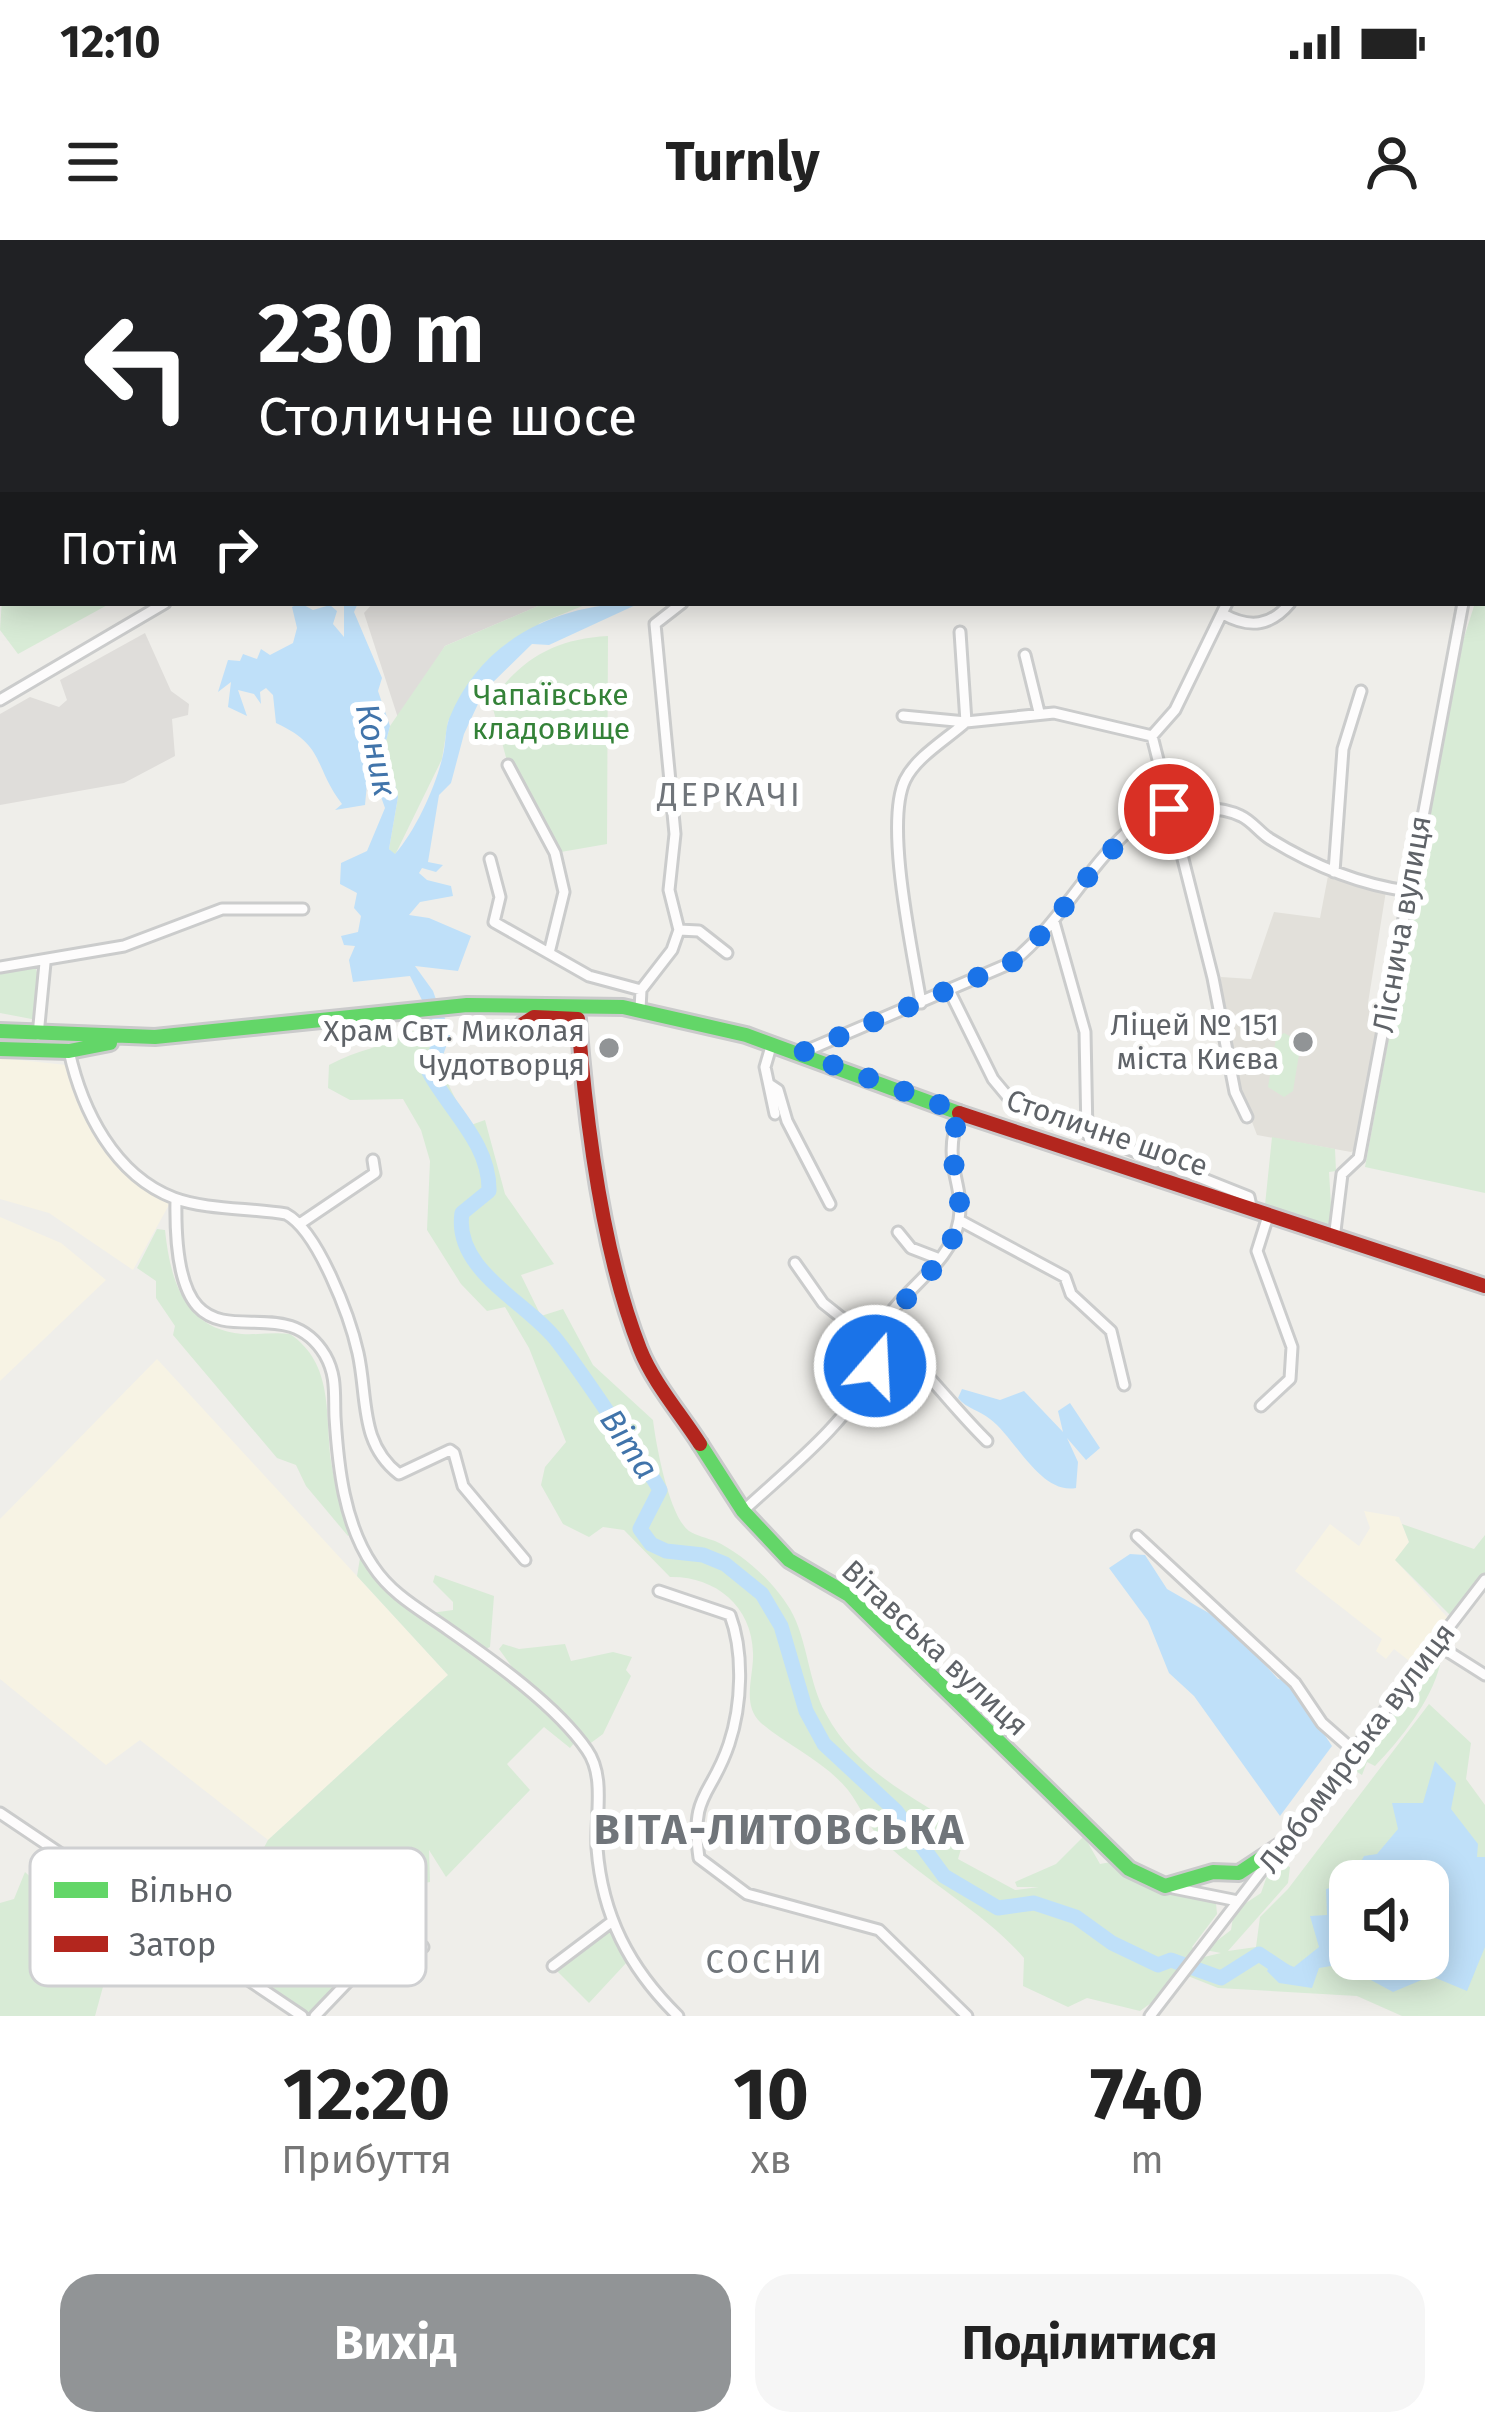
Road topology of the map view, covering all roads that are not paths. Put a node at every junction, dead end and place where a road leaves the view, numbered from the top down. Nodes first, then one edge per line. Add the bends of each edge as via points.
1 (160, 606) edge
2 (678, 606) edge
3 (1286, 606) edge
4 (1462, 606) edge
5 (1225, 609) edge
6 (960, 632) dead end
7 (1025, 655) dead end
8 (1360, 691) dead end
9 (0, 700) edge
10 (1039, 712) junction
11 (903, 716) dead end
12 (966, 722) junction
13 (1152, 736) junction
14 (508, 765) dead end
15 (1169, 809) junction
16 (490, 859) dead end
17 (1334, 872) junction
18 (1407, 891) junction
19 (303, 909) dead end
20 (1054, 922) junction
21 (679, 930) junction
22 (549, 953) junction
23 (727, 953) dead end
24 (45, 963) junction
25 (0, 967) edge
26 (641, 990) junction
27 (949, 990) junction
28 (921, 1003) junction
29 (640, 1009) junction
30 (523, 1024) dead end
31 (0, 1031) edge
32 (38, 1035) junction
33 (142, 1036) junction
34 (772, 1043) junction
35 (0, 1049) edge
36 (69, 1051) junction
37 (801, 1053) junction
38 (769, 1084) junction
39 (960, 1112) junction
40 (775, 1114) dead end
41 (1247, 1117) dead end
42 (1087, 1134) junction
43 (373, 1160) dead end
44 (176, 1199) junction
45 (830, 1204) dead end
46 (1252, 1211) junction
47 (1268, 1216) junction
48 (959, 1220) junction
49 (301, 1222) junction
50 (898, 1232) dead end
51 (1334, 1239) junction
52 (937, 1258) junction
53 (795, 1263) dead end
54 (1485, 1286) edge
55 (881, 1332) junction
56 (877, 1346) junction
57 (1124, 1385) dead end
58 (1261, 1406) dead end
59 (987, 1441) dead end
60 (743, 1511) junction
61 (1137, 1535) dead end
62 (525, 1560) dead end
63 (1485, 1580) edge
64 (659, 1591) dead end
65 (1436, 1644) junction
66 (1485, 1675) edge
67 (1355, 1752) junction
68 (0, 1813) edge
69 (1289, 1840) junction
70 (52, 1848) edge
71 (1165, 1886) junction
72 (1238, 1901) junction
73 (610, 1923) junction
74 (553, 1966) dead end
75 (257, 1986) edge
76 (344, 1986) edge
77 (302, 2016) edge
78 (315, 2016) edge
79 (678, 2016) edge
80 (967, 2016) edge
81 (1150, 2016) edge

1 - 9 street
2 - 21 street via 655,624 675,834 669,890
3 - 5 street via 1263,624
4 - 18 street, Ліснича вулиця
5 - 13 street via 1175,710
6 - 12 street
7 - 10 street
8 - 17 street via 1343,749
10 - 12 street
10 - 13 street
11 - 12 street
12 - 28 street via 914,766 902,789 900,860
13 - 15 street
14 - 22 street via 555,854 564,892
15 - 17 street via 1239,814
15 - 20 street via 1126,833
15 - 41 street
16 - 22 street via 500,897 494,922
17 - 18 street
18 - 51 street, Ліснича вулиця via 1359,1158 1342,1174
19 - 24 street via 222,909 124,946
20 - 27 street via 1011,963
20 - 42 street via 1084,1032
21 - 23 street via 699,931
21 - 26 street
22 - 26 street via 589,976
24 - 25 street
24 - 32 street
26 - 29 street
27 - 28 street
27 - 42 street via 1013,1103
28 - 37 street
29 - 33 main road, Столичне шосе via 472,1004
29 - 34 main road, Столичне шосе
30 - 60 main road, Вітавська вулиця via 578,1019 586,1126 631,1322 642,1354
31 - 32 main road, Столичне шосе
32 - 33 main road, Столичне шосе
33 - 36 main road, Столичне шосе
34 - 37 main road, Столичне шосе
34 - 38 street
35 - 36 main road, Столичне шосе
36 - 44 street via 108,1145
37 - 39 main road, Столичне шосе
38 - 40 street
38 - 45 street
39 - 46 main road, Столичне шосе
39 - 48 street via 949,1156
42 - 46 street via 1249,1197
43 - 49 street via 375,1173 364,1185
44 - 49 street
44 - 73 street via 176,1264 202,1312 294,1329 323,1352 336,1383 340,1475 368,1559 395,1593 516,1678 587,1750 596,1774 598,1879
46 - 47 main road, Столичне шосе
47 - 51 main road, Столичне шосе
47 - 58 street via 1257,1251 1292,1347 1290,1378
48 - 52 street
48 - 57 street via 1065,1277 1071,1294 1111,1331
49 - 62 street via 358,1352 365,1419 379,1453 399,1474 450,1450 463,1486
50 - 52 street
51 - 54 main road, Столичне шосе
52 - 55 street
53 - 56 street via 823,1303
55 - 56 street
55 - 59 street via 919,1360 938,1393
56 - 60 street via 875,1366 835,1420
60 - 71 main road, Вітавська вулиця via 790,1561 849,1595 1107,1851
61 - 67 street via 1295,1683
63 - 65 street, Любомирська вулиця
64 - 80 street via 730,1615 741,1644 729,1745 695,1808 699,1858 761,1900 879,1930
65 - 66 street
65 - 67 street, Любомирська вулиця
67 - 69 street, Любомирська вулиця
68 - 70 street
69 - 71 main road via 1239,1873
69 - 72 street, Любомирська вулиця
71 - 72 street, Вітавська вулиця
72 - 81 street, Любомирська вулиця
73 - 74 street
73 - 79 street
75 - 77 street
76 - 78 street

